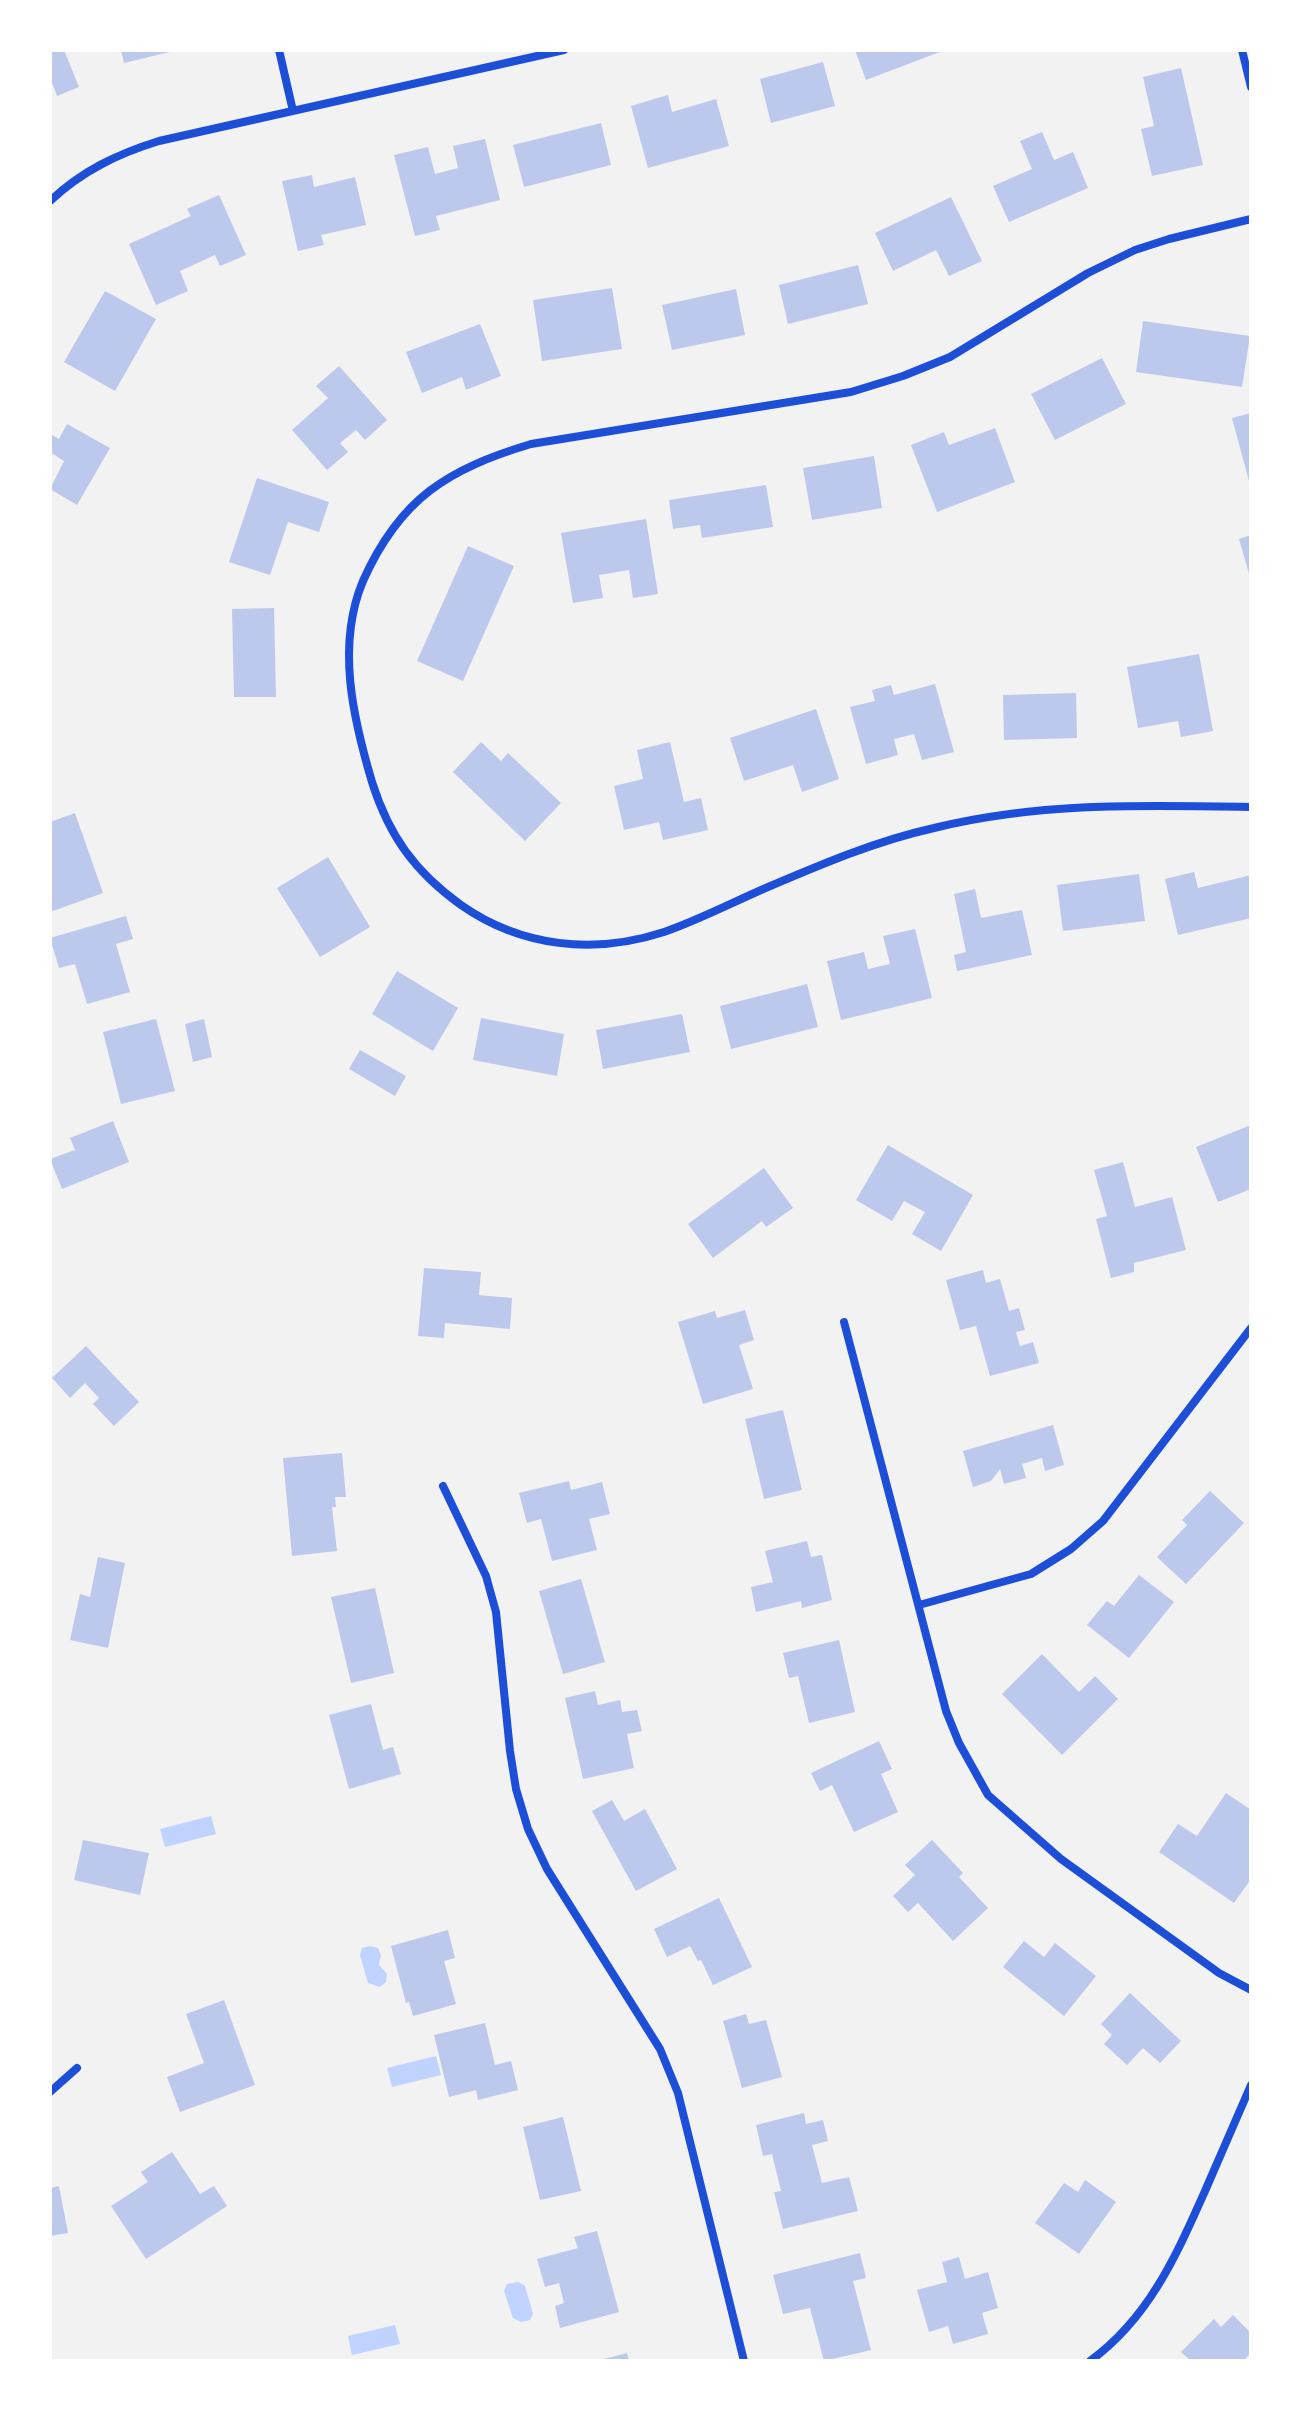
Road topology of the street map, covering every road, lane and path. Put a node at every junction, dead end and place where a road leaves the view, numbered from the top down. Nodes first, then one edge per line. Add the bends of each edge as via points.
1 (279, 50) edge
2 (564, 50) edge
3 (1242, 50) edge
4 (1251, 87) edge
5 (293, 111) junction
6 (50, 201) edge
7 (1251, 219) edge
8 (1251, 807) edge
9 (844, 1322) dead end
10 (1251, 1328) edge
11 (443, 1486) dead end
12 (919, 1605) junction
13 (1251, 1990) edge
14 (77, 2068) dead end
15 (1251, 2085) edge
16 (50, 2092) edge
17 (744, 2361) edge
18 (1090, 2361) edge

1 - 5 street
2 - 5 street
3 - 4 street
5 - 6 street via 123,152 89,170
7 - 8 street via 1135,250 950,357 903,376 851,392 531,444 460,469 400,518 378,550 362,585 348,653 362,747 389,825 410,860 473,913 513,934 551,943 596,944 663,932 838,857 935,827 1081,806
9 - 12 street
10 - 12 street via 1103,1521 1071,1549 1031,1574
11 - 17 street via 486,1576 496,1612 510,1751 528,1829 547,1869 660,2049 678,2093
12 - 13 street via 946,1711 988,1795 1061,1859 1219,1973
14 - 16 street
15 - 18 street via 1178,2253 1156,2291 1128,2328

